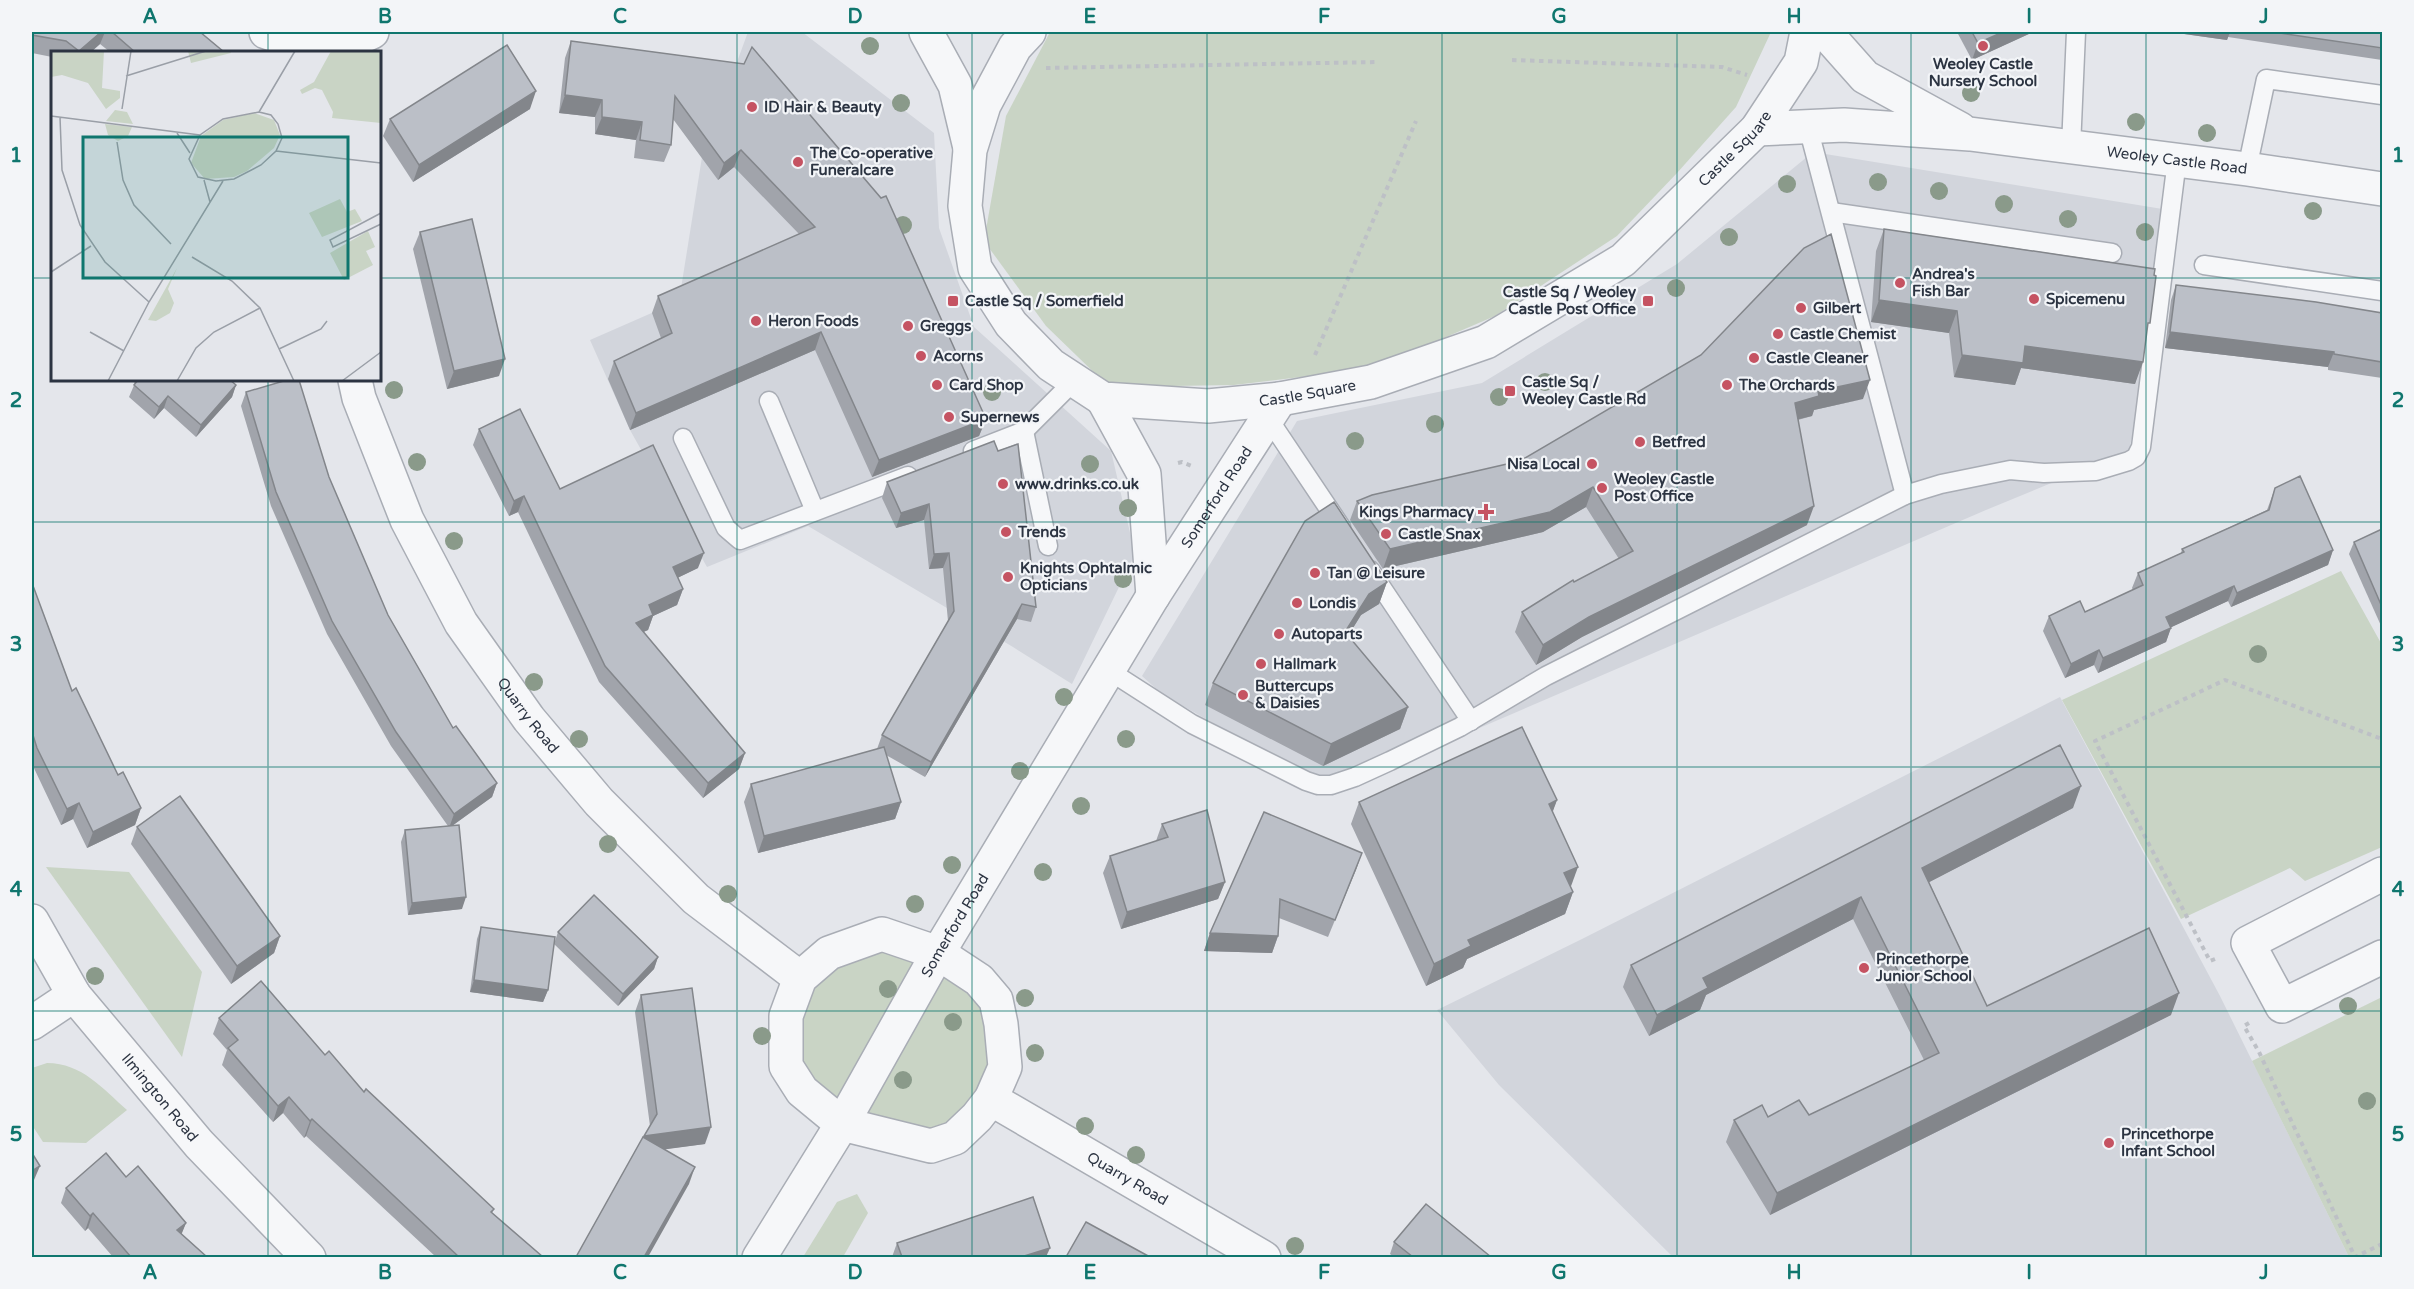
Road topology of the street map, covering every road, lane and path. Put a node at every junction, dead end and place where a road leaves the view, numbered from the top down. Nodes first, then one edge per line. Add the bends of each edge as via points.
1 (266, 32) edge
2 (372, 32) edge
3 (926, 32) edge
4 (1029, 32) edge
5 (1807, 32) edge
6 (1825, 32) edge
7 (2076, 32) edge
8 (308, 50) edge
9 (1512, 60) dead end
10 (1378, 62) dead end
11 (1044, 68) dead end
12 (1754, 77) dead end
13 (2382, 95) edge
14 (1416, 122) dead end
15 (1808, 127) junction
16 (1757, 129) junction
17 (1970, 134) junction
18 (2072, 147) junction
19 (970, 150) junction
20 (2176, 160) junction
21 (2247, 169) junction
22 (2382, 189) edge
23 (1831, 212) junction
24 (2112, 253) dead end
25 (2204, 265) dead end
26 (2382, 291) edge
27 (1311, 364) dead end
28 (355, 381) edge
29 (1075, 381) junction
30 (1103, 399) junction
31 (769, 400) dead end
32 (1274, 409) junction
33 (1024, 431) junction
34 (683, 438) dead end
35 (958, 456) edge
36 (925, 469) edge
37 (1905, 495) junction
38 (815, 511) junction
39 (1048, 546) dead end
40 (1153, 596) junction
41 (1108, 670) junction
42 (1471, 721) junction
43 (2382, 739) edge
44 (2382, 874) edge
45 (32, 921) edge
46 (2248, 943) junction
47 (938, 954) junction
48 (2382, 957) edge
49 (800, 978) junction
50 (74, 995) junction
51 (2282, 1006) junction
52 (32, 1023) edge
53 (991, 1099) junction
54 (842, 1124) junction
55 (2382, 1244) edge
56 (309, 1257) edge
57 (759, 1257) edge
58 (1264, 1257) edge

1 - 8 street
2 - 8 street via 352,41
3 - 19 street via 955,85
4 - 19 street, Castle Square via 1015,47 984,105
5 - 16 street, Castle Square via 1801,62
6 - 17 street, Weoley Castle Road via 1865,77
7 - 18 lane
9 - 12 path via 1722,67
10 - 11 path
13 - 21 lane via 2266,79
14 - 27 path
15 - 16 street, Weoley Castle Road
15 - 17 street, Weoley Castle Road via 1844,125
15 - 23 lane
16 - 32 street, Castle Square via 1623,260 1486,342 1371,382
17 - 18 street, Weoley Castle Road
18 - 20 street, Weoley Castle Road
19 - 29 street, Castle Square via 965,206 975,268 1011,324 1051,365
20 - 21 street, Weoley Castle Road
20 - 37 lane via 2143,433 2136,458 2096,471 2010,470 1981,474
21 - 22 street, Weoley Castle Road
23 - 24 lane
23 - 37 lane
25 - 26 lane
28 - 49 street, Quarry Road via 407,520 461,624 529,718 599,802 696,899
29 - 30 street, Castle Square
29 - 33 lane
30 - 32 street, Castle Square
30 - 40 street via 1144,474
31 - 38 lane
32 - 40 street, Somerford Road
32 - 42 lane via 1354,547
33 - 35 lane
33 - 39 lane
34 - 38 lane via 726,528 740,540
36 - 38 lane
37 - 42 lane via 1546,676
40 - 41 street, Somerford Road
41 - 42 lane via 1192,724 1318,785 1356,777
41 - 47 street, Somerford Road
43 - 46 path via 2225,680 2095,741 2210,961
44 - 46 street
45 - 50 street, Ilmington Road
46 - 51 street
47 - 49 street via 882,934 829,953
47 - 53 street via 979,980 996,1000 1005,1067
47 - 54 street, Somerford Road
48 - 51 street
49 - 54 street via 786,1016 786,1066 802,1091
50 - 52 street
50 - 56 street, Ilmington Road via 199,1144
51 - 55 path via 2244,1026 2355,1257
53 - 54 street via 955,1138 931,1146
53 - 58 street, Quarry Road
54 - 57 street, Somerford Road

